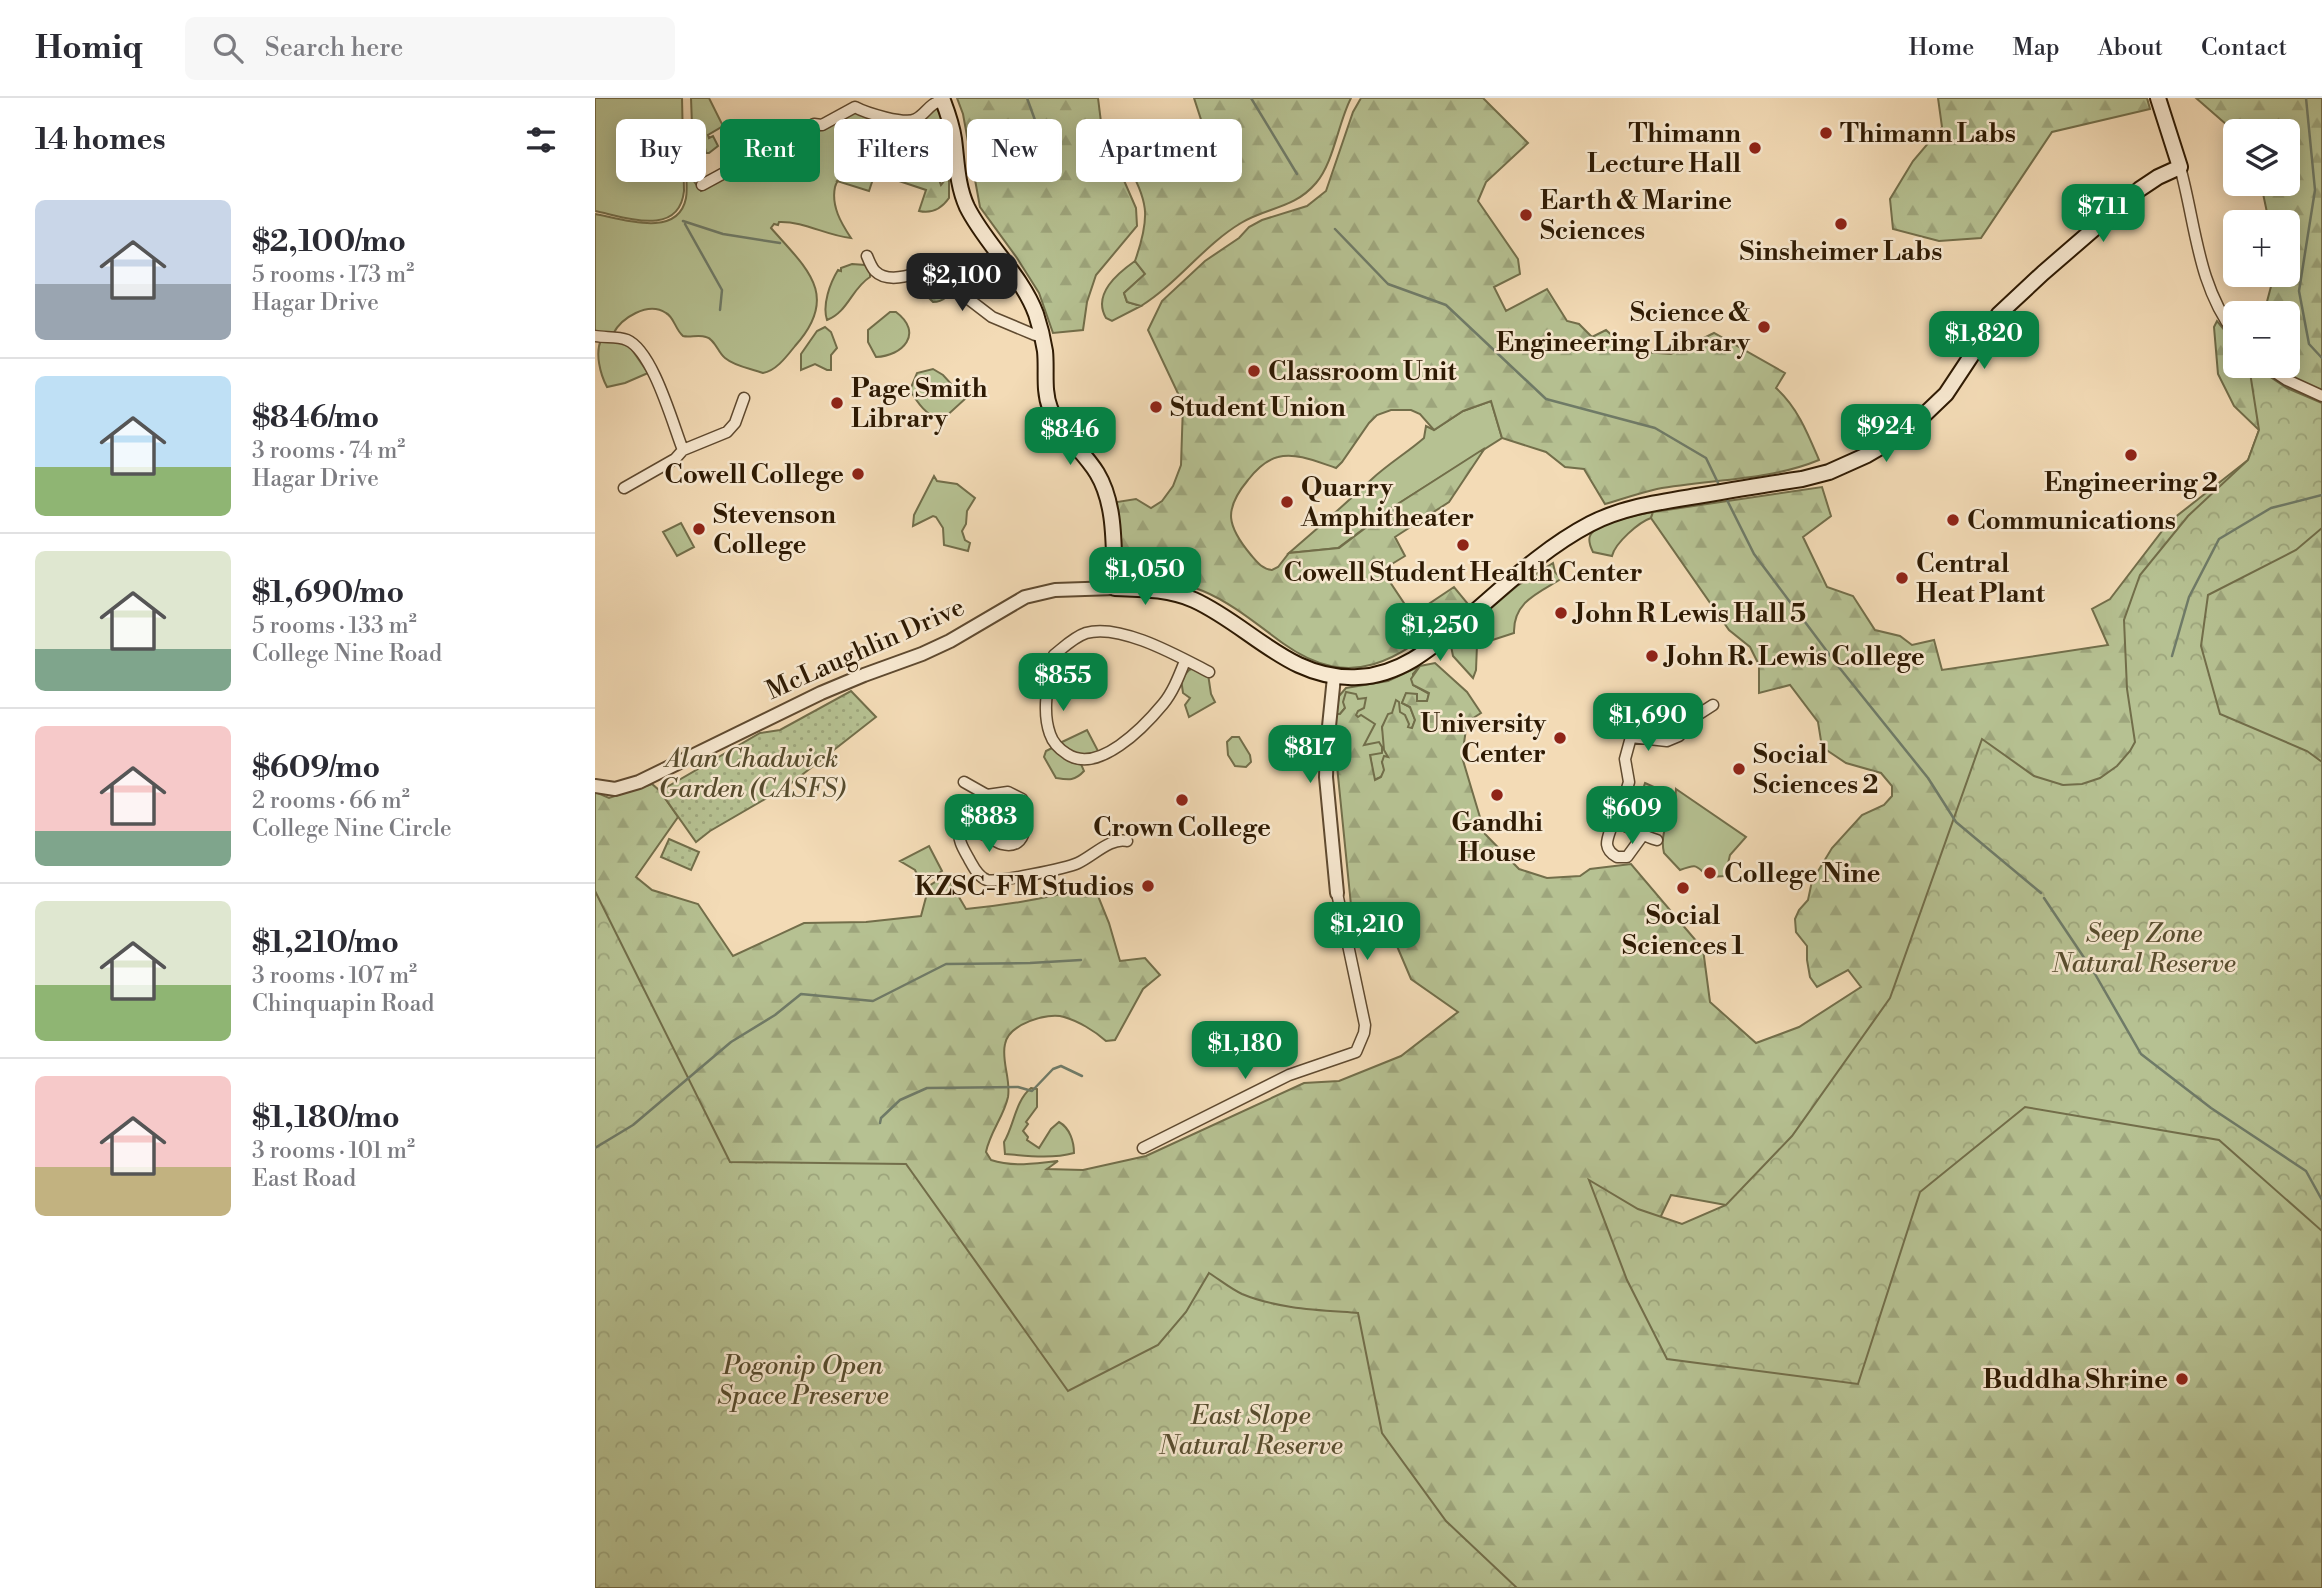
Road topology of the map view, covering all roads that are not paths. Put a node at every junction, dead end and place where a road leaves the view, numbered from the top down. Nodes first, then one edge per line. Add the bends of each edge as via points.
1 (2158, 98) edge
2 (942, 99) edge
3 (2180, 167) junction
4 (702, 185) dead end
5 (867, 256) dead end
6 (2223, 316) edge
7 (1035, 335) dead end
8 (595, 336) edge
9 (2284, 378) edge
10 (2322, 396) edge
11 (744, 398) dead end
12 (683, 450) junction
13 (624, 488) dead end
14 (1115, 588) junction
15 (1185, 662) junction
16 (1209, 672) dead end
17 (1333, 677) junction
18 (1713, 705) dead end
19 (964, 782) dead end
20 (595, 786) edge
21 (1607, 806) dead end
22 (1643, 835) junction
23 (1657, 840) dead end
24 (1127, 841) dead end
25 (1337, 893) joint
26 (1143, 1148) dead end

1 - 3 main road
2 - 4 street via 910,121 855,107
2 - 14 main road via 966,203 1026,293 1039,325 1051,410 1104,487
3 - 6 street via 2206,281
3 - 17 main road, McLaughlin Drive via 2140,189 2010,303 1946,394 1891,441 1829,472 1617,512 1546,552 1417,658 1376,675
5 - 7 street via 879,275 900,279 947,261 962,294 992,317
8 - 12 street via 627,340 638,350 654,374
9 - 10 street
11 - 12 street via 733,428
12 - 13 street
14 - 17 main road, McLaughlin Drive via 1157,590 1191,599 1291,662
14 - 20 street, McLaughlin Drive via 1055,590 1025,597 950,641 821,693 639,782 615,789
15 - 15 street via 1166,701 1120,746 1088,761 1072,757 1049,734 1046,701 1054,655 1076,638 1106,630 1132,635
15 - 16 street
17 - 25 street via 1326,777
18 - 21 street via 1667,741 1631,737 1625,760 1629,782 1625,795
19 - 24 street via 986,795 1008,792 1022,799 1026,829 1020,841 1009,844 960,829 959,839 972,864 990,881 1069,866 1112,842
22 - 22 street via 1631,854 1622,858 1609,852 1606,842 1613,822
22 - 23 street
25 - 26 street via 1362,1011 1364,1033 1356,1052 1289,1075

